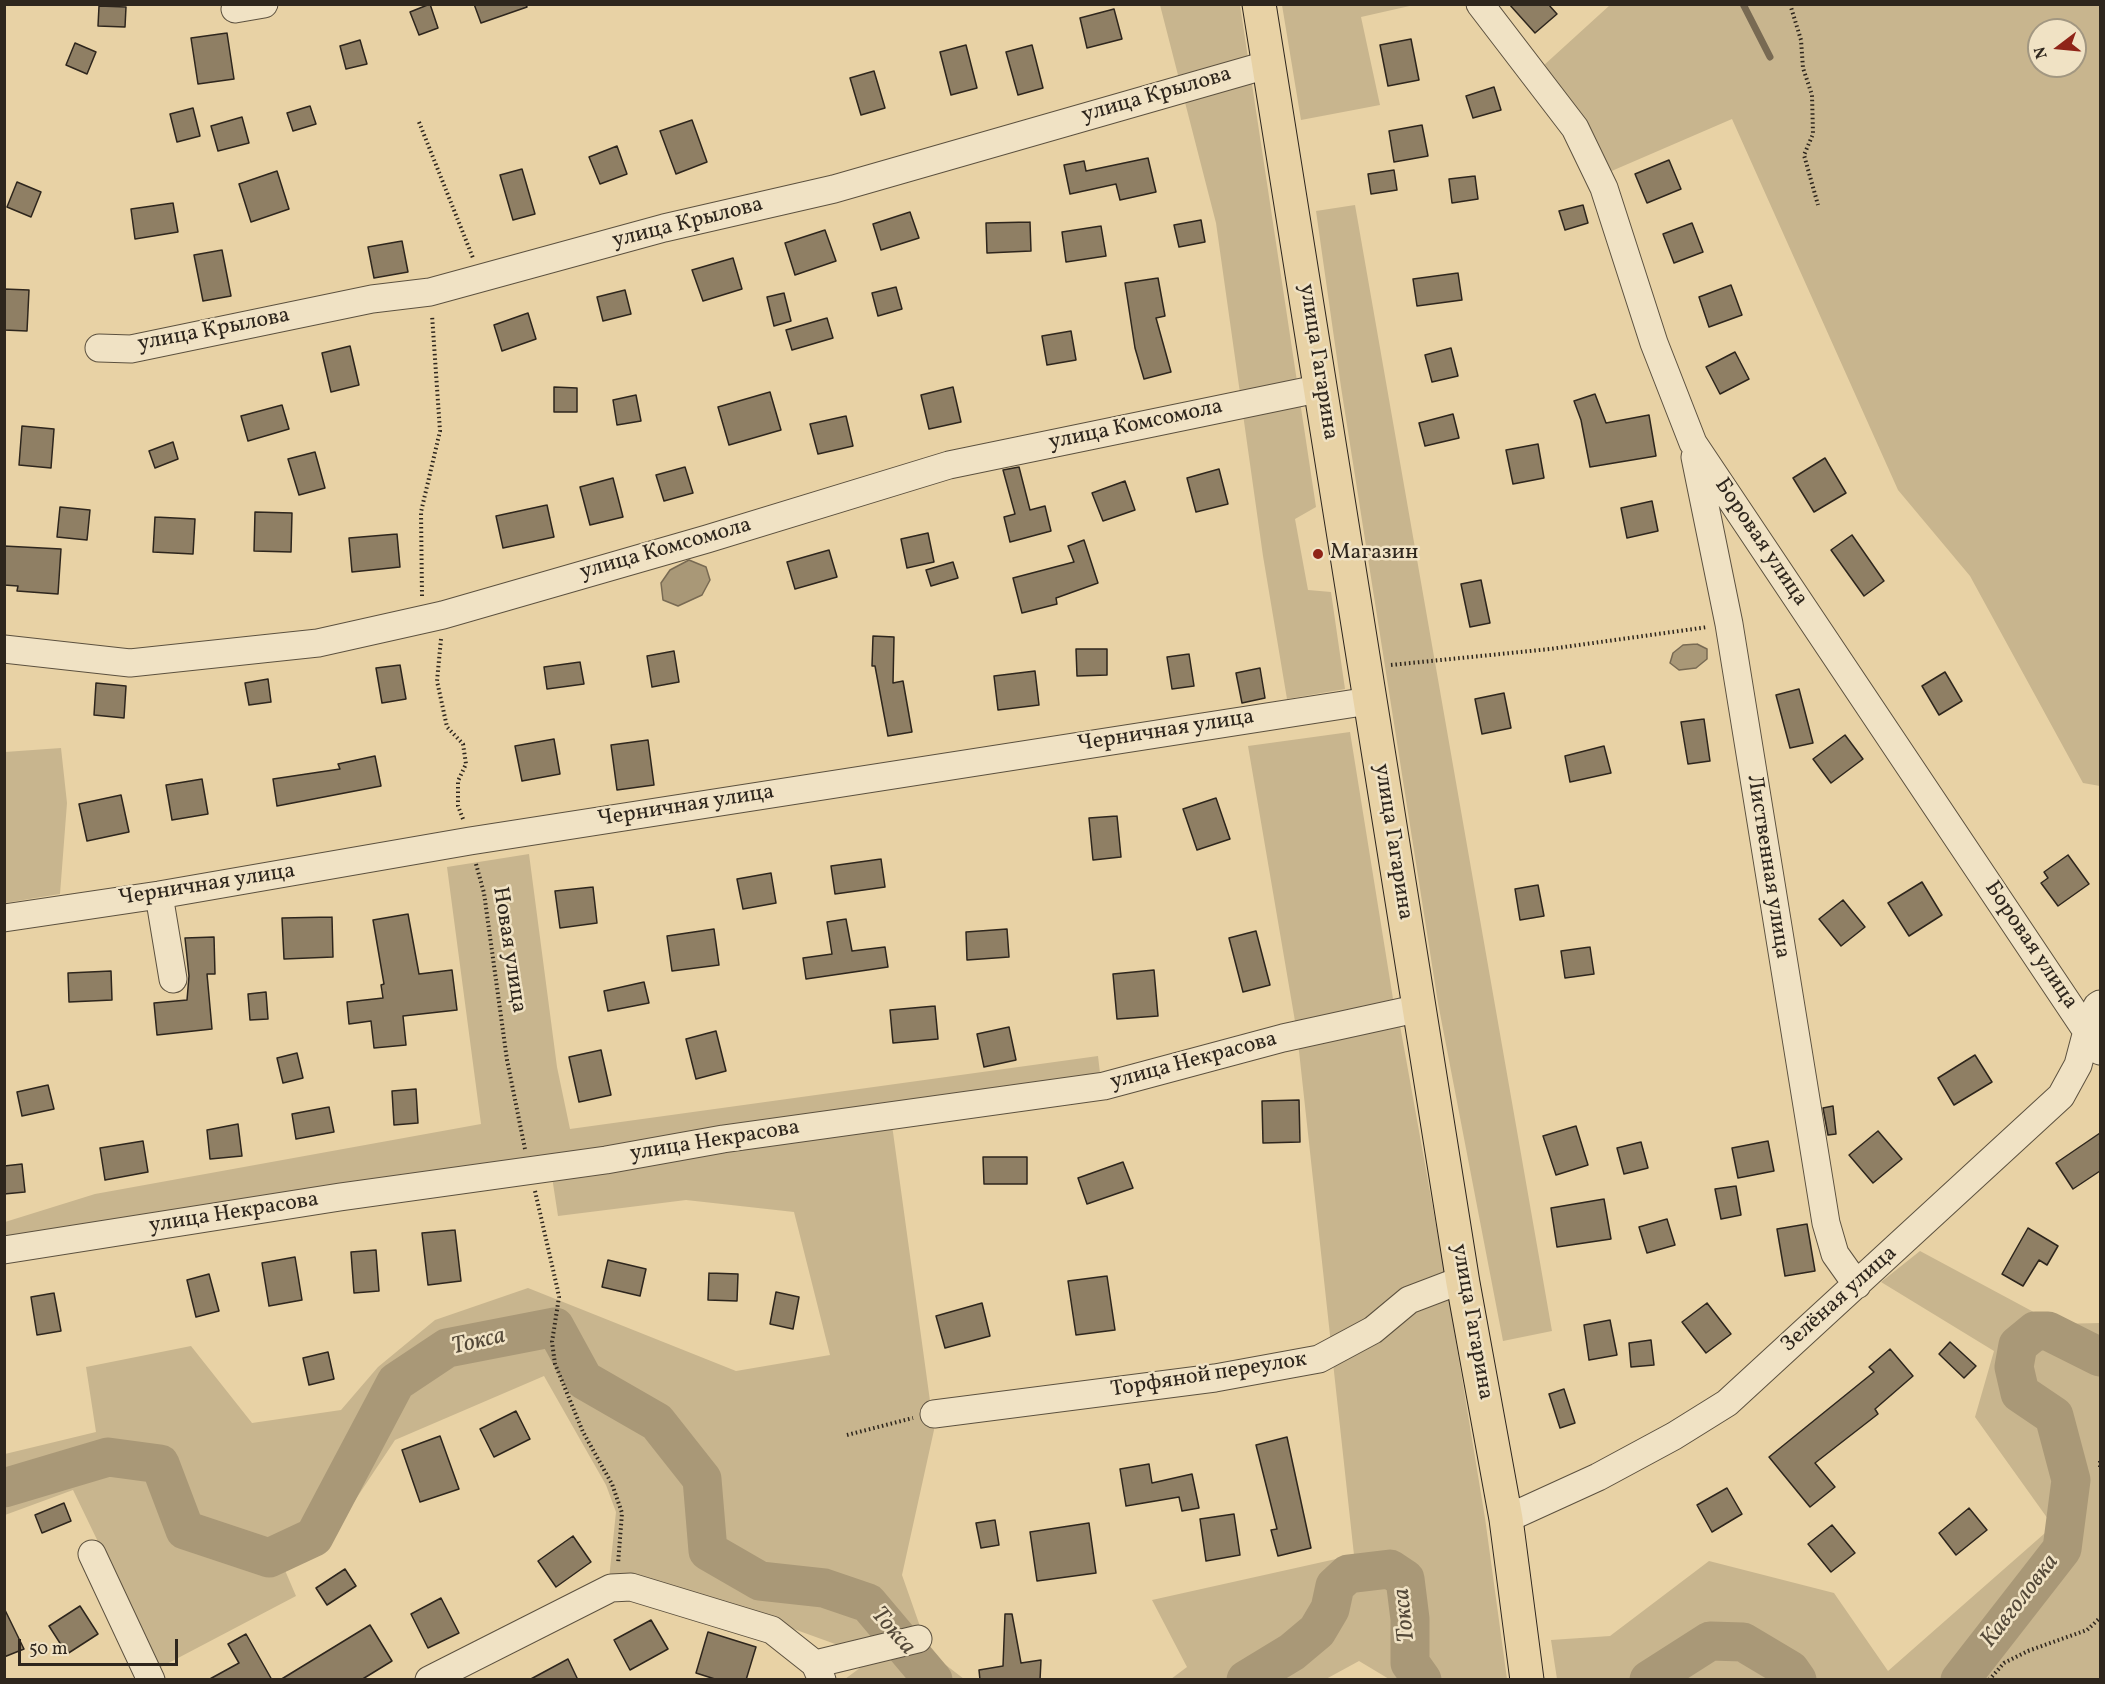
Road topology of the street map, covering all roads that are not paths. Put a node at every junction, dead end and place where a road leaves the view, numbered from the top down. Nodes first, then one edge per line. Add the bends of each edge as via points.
1 (264, 4) edge
2 (1259, 4) edge
3 (1480, 4) edge
4 (251, 6) edge
5 (1270, 64) junction
6 (99, 348) dead end
7 (1322, 388) junction
8 (1693, 443) junction
9 (4, 649) edge
10 (1369, 701) junction
11 (159, 895) junction
12 (4, 918) edge
13 (173, 979) dead end
14 (2100, 1004) edge
15 (1420, 1008) junction
16 (2094, 1041) edge
17 (4, 1250) edge
18 (1463, 1282) junction
19 (1857, 1285) junction
20 (934, 1414) road end
21 (1506, 1519) junction
22 (93, 1554) dead end
23 (918, 1639) dead end
24 (818, 1672) edge
25 (151, 1680) edge
26 (429, 1680) edge
27 (1527, 1680) edge

1 - 4 street
2 - 5 main road, улица Гагарина
3 - 8 street, Боровая улица via 1575,128 1604,188 1654,343
5 - 6 street, улица Крылова via 834,189 664,228 430,292 372,299 130,349
5 - 7 main road, улица Гагарина
7 - 9 street, улица Комсомола via 949,465 433,618 318,643 130,663
7 - 10 main road, улица Гагарина
8 - 16 street, Боровая улица
8 - 19 street, Лиственная улица via 1729,624 1826,1223 1835,1254
10 - 11 street, Черничная улица via 470,841
10 - 15 main road, улица Гагарина
11 - 12 street, Черничная улица
11 - 13 street
14 - 16 street, Зелёная улица
15 - 17 street, улица Некрасова via 1283,1038 1104,1086 723,1139
15 - 18 main road, улица Гагарина
16 - 19 street, Зелёная улица via 2061,1096
18 - 20 street, Торфяной переулок via 1408,1300 1373,1330 1319,1359 1215,1378
18 - 21 main road, улица Гагарина
19 - 21 street, Зелёная улица via 1727,1403 1598,1477
21 - 27 main road, улица Гагарина
22 - 25 street
23 - 24 street
24 - 26 street via 772,1630 631,1587 611,1588

